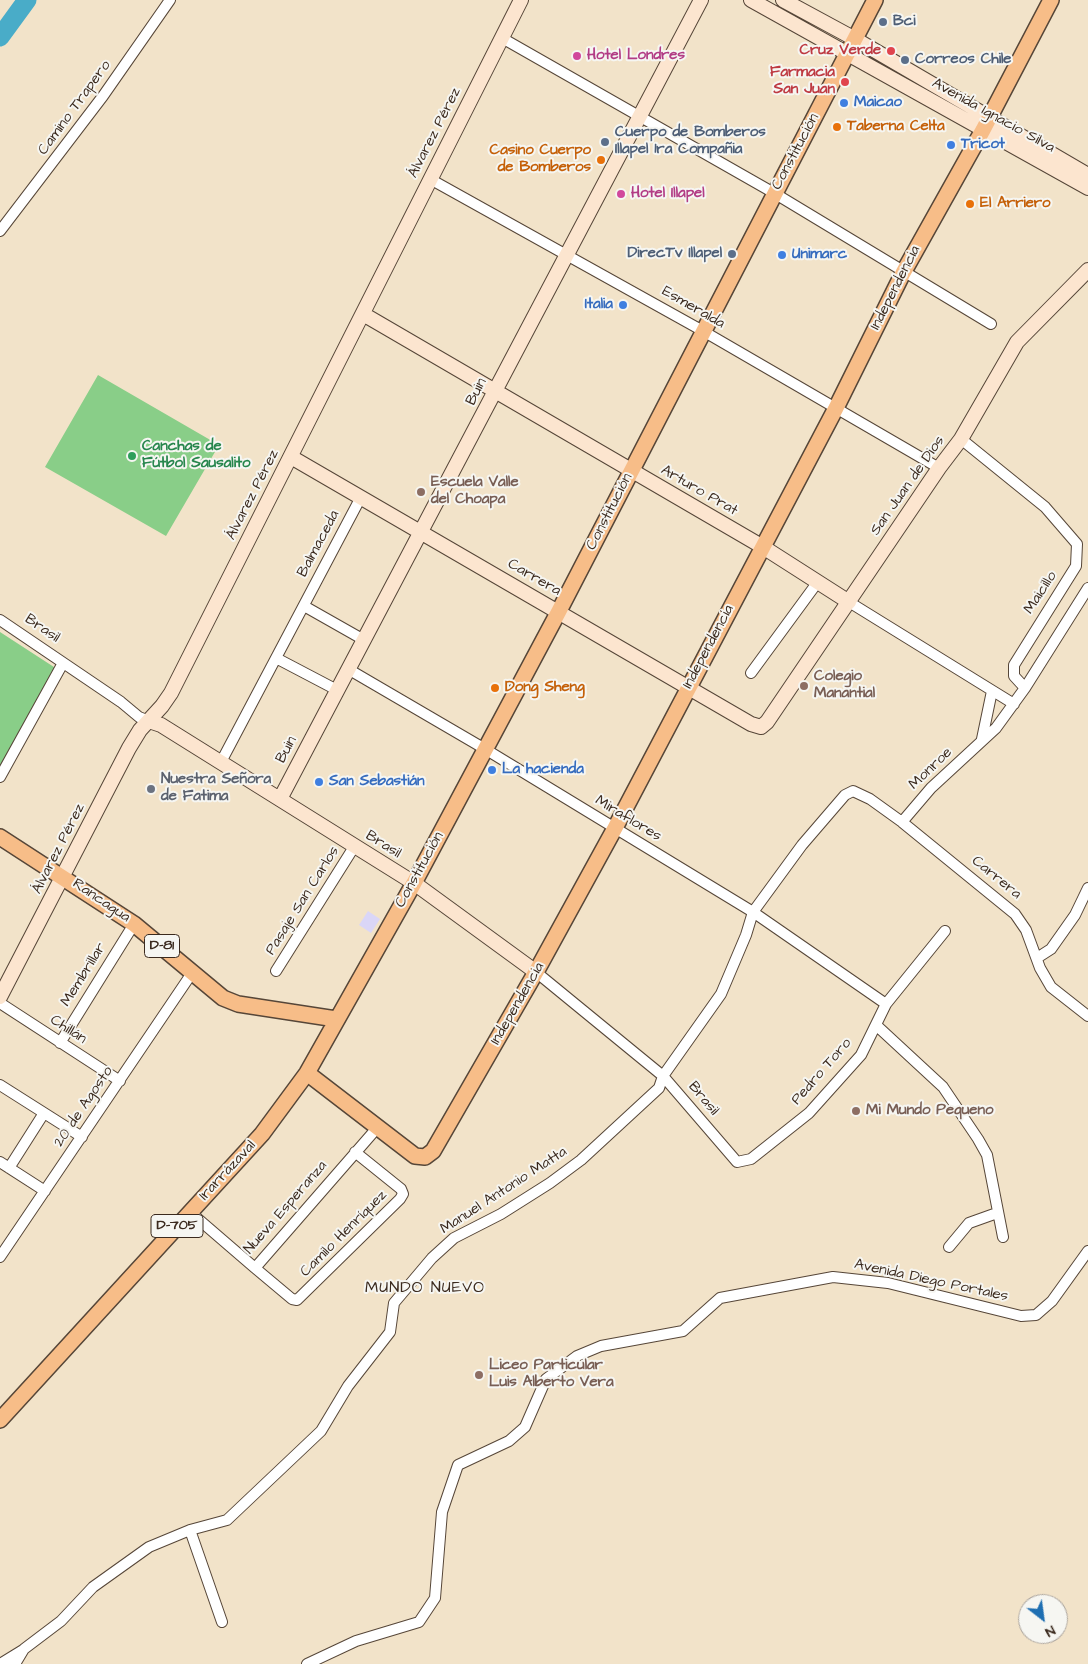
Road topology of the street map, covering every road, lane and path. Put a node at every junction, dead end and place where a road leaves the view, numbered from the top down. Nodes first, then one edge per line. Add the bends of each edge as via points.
1 (170, 0) edge
2 (521, 0) edge
3 (701, 0) edge
4 (751, 0) edge
5 (783, 0) edge
6 (875, 0) edge
7 (1051, 0) edge
8 (502, 38) junction
9 (851, 46) junction
10 (639, 117) junction
11 (986, 124) junction
12 (1088, 175) edge
13 (430, 179) junction
14 (1088, 188) edge
15 (774, 193) junction
16 (0, 231) edge
17 (567, 254) junction
18 (1088, 270) edge
19 (903, 272) junction
20 (363, 314) junction
21 (991, 324) dead end
22 (703, 331) junction
23 (496, 391) junction
24 (836, 408) junction
25 (960, 439) junction
26 (291, 457) junction
27 (938, 468) junction
28 (631, 471) junction
29 (361, 497) junction
30 (422, 532) junction
31 (763, 547) junction
32 (817, 583) junction
33 (1088, 588) edge
34 (850, 602) junction
35 (304, 606) junction
36 (558, 611) junction
37 (0, 620) edge
38 (364, 640) junction
39 (276, 658) junction
40 (63, 663) junction
41 (348, 669) junction
42 (752, 673) dead end
43 (688, 686) junction
44 (1025, 688) junction
45 (337, 690) junction
46 (992, 691) junction
47 (1014, 704) junction
48 (149, 721) junction
49 (762, 727) joint
50 (982, 739) junction
51 (485, 749) junction
52 (221, 762) junction
53 (0, 777) edge
54 (853, 791) joint
55 (280, 799) junction
56 (902, 822) junction
57 (615, 828) junction
58 (0, 837) edge
59 (354, 847) junction
60 (64, 876) junction
61 (414, 884) junction
62 (1088, 890) edge
63 (753, 912) junction
64 (134, 924) junction
65 (945, 931) dead end
66 (1037, 958) junction
67 (276, 971) dead end
68 (536, 972) junction
69 (192, 973) junction
70 (0, 997) edge
71 (0, 1003) edge
72 (886, 1004) junction
73 (1088, 1016) edge
74 (336, 1019) junction
75 (876, 1025) junction
76 (60, 1043) junction
77 (306, 1072) junction
78 (663, 1076) junction
79 (120, 1081) junction
80 (0, 1085) edge
81 (44, 1113) junction
82 (377, 1128) junction
83 (82, 1137) junction
84 (355, 1152) junction
85 (0, 1162) edge
86 (737, 1162) joint
87 (10, 1168) junction
88 (45, 1191) junction
89 (190, 1212) junction
90 (997, 1213) junction
91 (1003, 1237) dead end
92 (949, 1247) dead end
93 (1088, 1251) edge
94 (0, 1257) edge
95 (255, 1268) junction
96 (0, 1420) edge
97 (190, 1530) junction
98 (222, 1622) dead end
99 (24, 1649) junction
100 (0, 1664) edge
101 (15, 1664) edge
102 (307, 1664) edge

1 - 16 street, Camino Trapero via 103,96
2 - 8 street, Álvarez Pérez
3 - 10 street, Buin
4 - 9 street, Avenida Ignacio Silva
5 - 9 street, Avenida Ignacio Silva
6 - 9 main road, Constitución
7 - 11 main road, Independencia
8 - 10 street
8 - 13 street, Álvarez Pérez
9 - 11 street, Avenida Ignacio Silva
9 - 15 main road, Constitución
10 - 15 street
10 - 17 street, Buin
11 - 12 street, Avenida Ignacio Silva
11 - 14 street, Avenida Ignacio Silva
11 - 19 main road, Independencia
13 - 17 street, Esmeralda
13 - 20 street, Álvarez Pérez
15 - 19 street
15 - 22 main road, Constitución
17 - 22 street, Esmeralda
17 - 23 street, Buin
18 - 25 street, San Juan de Dios via 1018,342
19 - 21 street
19 - 24 main road, Independencia
20 - 23 street, Arturo Prat
20 - 26 street, Álvarez Pérez
22 - 24 street, Esmeralda
22 - 28 main road, Constitución
23 - 28 street, Arturo Prat
23 - 30 street, Buin
24 - 27 street, Esmeralda
24 - 31 main road, Independencia
25 - 27 street, San Juan de Dios
25 - 44 street, Maicillo via 1046,506 1077,544 1076,566 1014,665 1014,676
26 - 29 street, Carrera
26 - 48 street, Álvarez Pérez via 171,693
27 - 34 street, San Juan de Dios
28 - 31 street, Arturo Prat
28 - 36 main road, Constitución
29 - 30 street, Carrera
29 - 35 street, Balmaceda
30 - 36 street, Carrera
30 - 38 street, Buin
31 - 32 street, Arturo Prat
31 - 43 main road, Independencia
32 - 34 street, Arturo Prat
32 - 42 street
33 - 44 street
34 - 46 street, Arturo Prat
34 - 49 street, San Juan de Dios
35 - 38 street
35 - 39 street, Balmaceda
36 - 43 street, Carrera
36 - 51 main road, Constitución
37 - 40 street, Brasil
38 - 41 street, Buin
39 - 45 street
39 - 52 street, Balmaceda
40 - 48 street, Brasil
40 - 53 street
41 - 45 street, Buin
41 - 51 street, Miraflores
43 - 49 street, Carrera via 751,724
43 - 57 main road, Independencia
44 - 47 street, Monroe
45 - 55 street, Buin
46 - 47 street, Arturo Prat
46 - 50 street
47 - 50 street, Monroe via 996,728
48 - 52 street, Brasil via 161,724
48 - 60 street, Álvarez Pérez via 129,748
50 - 56 street, Monroe via 931,788
51 - 57 street, Miraflores
51 - 61 main road, Constitución
52 - 55 street, Brasil
54 - 56 street, Carrera via 862,793
54 - 63 street, Manuel Antonio Matta via 839,800
55 - 59 street, Brasil
56 - 66 street, Carrera via 1015,914 1026,930
57 - 63 street, Miraflores
57 - 68 main road, Independencia
58 - 60 main road, Rancagua / D-81
59 - 61 street, Brasil
59 - 67 street, Pasaje San Carlos
60 - 64 main road, Rancagua / D-81
60 - 70 street, Álvarez Pérez
61 - 68 street, Brasil
61 - 74 main road, Constitución
62 - 66 street via 1076,915 1051,949
63 - 72 street, Miraflores
63 - 78 street, Manuel Antonio Matta via 721,994
64 - 69 main road, Rancagua / D-81
64 - 76 street, Membrillar
65 - 72 street, Pedro Toro
66 - 73 street, Carrera via 1052,987
68 - 78 street, Brasil
68 - 82 main road, Independencia via 430,1154 416,1156
69 - 74 main road, Rancagua / D-81 via 216,993 238,1004
69 - 79 street, 20 de Agosto
71 - 76 street, Chillán
72 - 75 street, Pedro Toro
74 - 77 main road, Irarrázaval / D-705
75 - 86 street, Pedro Toro via 861,1055 809,1113 751,1159
75 - 90 street via 942,1087 978,1139 987,1155
76 - 79 street, Chillán
77 - 82 main road, Independencia
77 - 89 main road, Irarrázaval / D-705 via 262,1134
78 - 86 street, Brasil
78 - 97 street, Manuel Antonio Matta via 658,1088 581,1160 520,1203 454,1238 432,1258 394,1303 390,1332 348,1386 321,1431 227,1520
79 - 83 street, 20 de Agosto
80 - 81 street
81 - 83 street
81 - 87 street
82 - 84 street, Nueva Esperanza
83 - 88 street, 20 de Agosto
84 - 95 street, Nueva Esperanza
84 - 95 street, Camilo Henríquez via 401,1189 400,1199 297,1300
85 - 87 street
87 - 88 street
88 - 94 street, 20 de Agosto
89 - 95 street, Nueva Esperanza
89 - 96 main road, Irarrázaval / D-705
90 - 91 street
90 - 92 street via 969,1223
93 - 102 street, Avenida Diego Portales via 1052,1302 1036,1315 1021,1316 888,1284 833,1277 720,1298 683,1331 601,1346 577,1356 546,1378 525,1428 510,1441 458,1465 442,1512 435,1598 419,1622 356,1641
97 - 98 street
97 - 99 street, Manuel Antonio Matta via 149,1547 93,1587 62,1621
99 - 100 street
99 - 101 street, Manuel Antonio Matta

